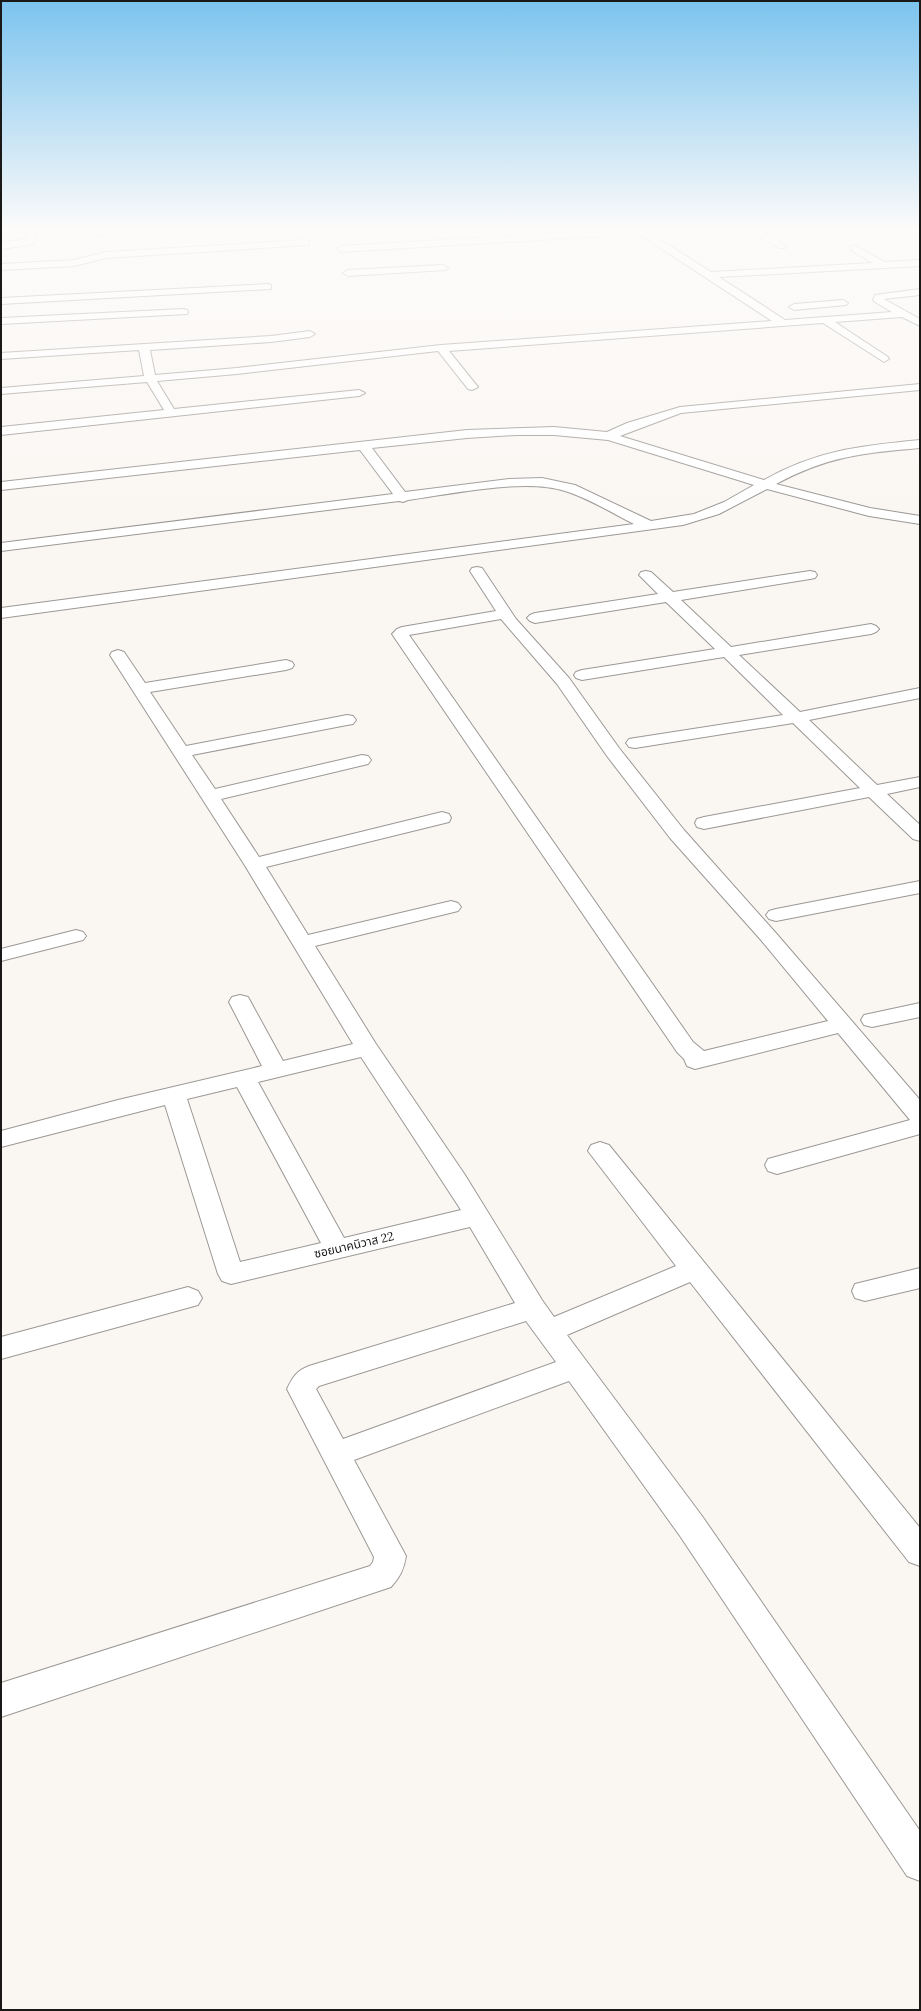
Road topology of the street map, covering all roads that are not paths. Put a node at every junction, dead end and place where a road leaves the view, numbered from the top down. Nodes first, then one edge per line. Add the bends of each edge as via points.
1 (783, 323) edge
2 (829, 323) edge
3 (310, 334) dead end
4 (144, 347) junction
5 (441, 348) junction
6 (1, 356) edge
7 (884, 359) dead end
8 (150, 378) junction
9 (472, 387) dead end
10 (920, 387) edge
11 (1, 391) edge
12 (359, 393) dead end
13 (171, 413) junction
14 (1, 431) edge
15 (610, 436) junction
16 (920, 444) edge
17 (364, 445) junction
18 (766, 485) junction
19 (1, 486) edge
20 (403, 498) junction
21 (920, 520) edge
22 (648, 525) junction
23 (1, 546) edge
24 (477, 571) dead end
25 (646, 575) dead end
26 (810, 575) dead end
27 (668, 597) junction
28 (1, 613) edge
29 (505, 614) junction
30 (535, 618) dead end
31 (871, 629) dead end
32 (726, 653) junction
33 (118, 655) dead end
34 (286, 665) dead end
35 (582, 675) dead end
36 (140, 689) junction
37 (920, 693) edge
38 (796, 718) junction
39 (347, 720) dead end
40 (635, 743) dead end
41 (181, 752) junction
42 (362, 760) dead end
43 (920, 782) edge
44 (873, 791) junction
45 (210, 796) junction
46 (442, 818) dead end
47 (704, 823) dead end
48 (920, 835) edge
49 (254, 864) junction
50 (920, 887) edge
51 (451, 907) dead end
52 (776, 915) dead end
53 (76, 936) dead end
54 (302, 943) junction
55 (1, 955) edge
56 (240, 1002) dead end
57 (920, 1010) edge
58 (872, 1020) dead end
59 (843, 1025) junction
60 (367, 1048) junction
61 (276, 1070) junction
62 (244, 1078) junction
63 (174, 1094) junction
64 (920, 1116) edge
65 (920, 1126) edge
66 (1, 1138) edge
67 (600, 1151) dead end
68 (777, 1165) dead end
69 (477, 1216) junction
70 (336, 1249) junction
71 (695, 1269) junction
72 (920, 1278) edge
73 (865, 1291) dead end
74 (188, 1298) dead end
75 (540, 1319) junction
76 (1, 1348) edge
77 (575, 1367) junction
78 (336, 1454) junction
79 (920, 1552) edge
80 (1, 1700) edge
81 (920, 1863) edge

1 - 5 street
2 - 7 street
3 - 4 street
4 - 6 street
4 - 8 street
5 - 8 street
5 - 9 street
8 - 11 street
8 - 13 street
10 - 15 street via 680,410 631,426
12 - 13 street
13 - 14 street
15 - 17 street via 516,431
15 - 18 street
16 - 18 street via 849,451 801,466
17 - 19 street
17 - 20 street
18 - 21 street via 869,512
18 - 22 street via 703,517
20 - 22 street via 509,483 542,482 570,488
20 - 23 street
22 - 28 street
24 - 29 street
25 - 27 street
26 - 27 street
27 - 30 street
27 - 32 street
29 - 59 street via 563,681 613,752 677,834
29 - 59 street via 405,630 400,634 681,1040 696,1057 695,1061
31 - 32 street
32 - 35 street
32 - 38 street
33 - 36 street
34 - 36 street
36 - 41 street
37 - 38 street
38 - 40 street
38 - 44 street
39 - 41 street
41 - 45 street
42 - 45 street
43 - 44 street
44 - 47 street
44 - 48 street
45 - 49 street
46 - 49 street
49 - 54 street
50 - 52 street
51 - 54 street
53 - 55 street
54 - 60 street
56 - 61 street
57 - 58 street
59 - 64 street
60 - 61 street
60 - 69 street
61 - 62 street
62 - 63 street
62 - 70 street
63 - 66 street
63 - 70 street, ซอยนาคนิวาส 22 via 231,1274
65 - 68 street
67 - 71 street
69 - 70 street, ซอยนาคนิวาส 22
69 - 75 street
71 - 75 street
71 - 79 street
72 - 73 street
74 - 76 street
75 - 77 street
75 - 78 street via 309,1378 301,1389
77 - 78 street
77 - 81 street via 690,1526
78 - 80 street via 390,1556 388,1568 380,1577

